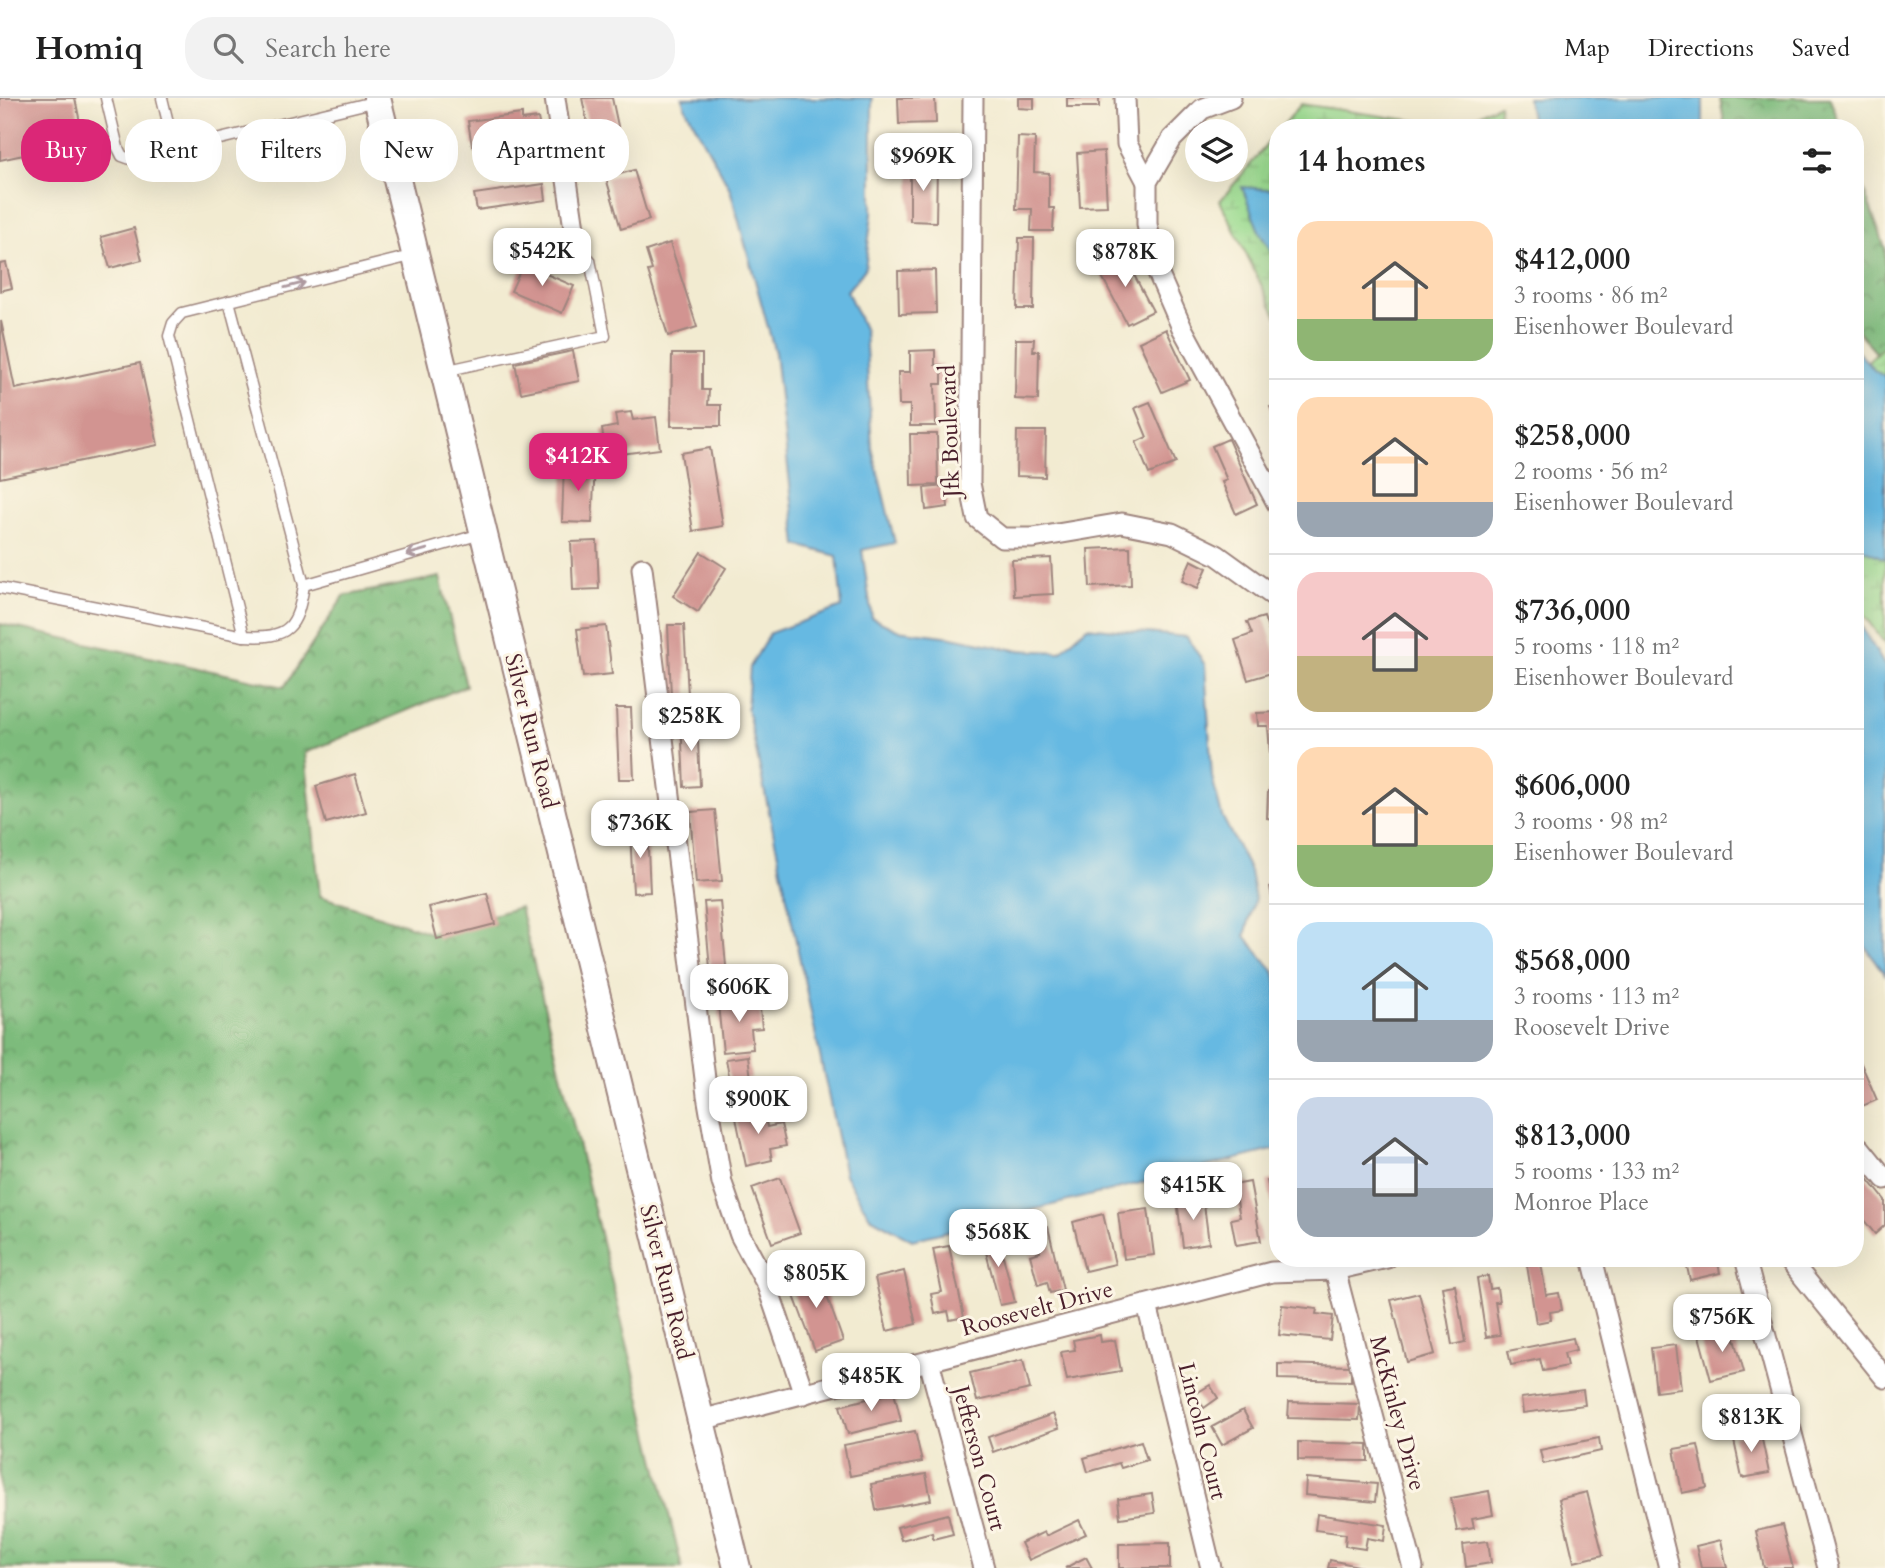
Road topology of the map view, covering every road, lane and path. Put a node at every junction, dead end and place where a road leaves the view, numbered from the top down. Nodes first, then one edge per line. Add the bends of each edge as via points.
1 (106, 98) edge
2 (162, 98) edge
3 (555, 98) edge
4 (973, 98) edge
5 (1125, 98) edge
6 (1231, 98) edge
7 (377, 100) edge
8 (167, 119) edge
9 (222, 139) edge
10 (125, 157) edge
11 (1147, 182) junction
12 (577, 249) joint
13 (415, 255) junction
14 (229, 301) junction
15 (443, 371) junction
16 (1269, 488) edge
17 (483, 533) junction
18 (642, 568) dead end
19 (304, 585) junction
20 (0, 588) edge
21 (1269, 590) edge
22 (244, 636) junction
23 (1864, 1156) edge
24 (1885, 1179) edge
25 (1348, 1267) edge
26 (1594, 1267) edge
27 (1747, 1267) edge
28 (1794, 1267) edge
29 (1335, 1270) junction
30 (1147, 1305) junction
31 (929, 1361) junction
32 (1885, 1378) edge
33 (804, 1394) junction
34 (701, 1420) junction
35 (737, 1568) edge
36 (984, 1568) edge
37 (1211, 1568) edge
38 (1413, 1568) edge
39 (1669, 1568) edge
40 (1828, 1568) edge

1 - 10 lane via 118,148
2 - 8 lane
3 - 12 street
4 - 21 street, Jfk Boulevard via 970,483 977,518 1002,538 1032,538 1122,523 1172,533 1217,555
5 - 11 street via 1128,144
6 - 11 street via 1202,109 1172,139
7 - 9 lane
7 - 13 main road, Silver Run Road
11 - 16 street via 1147,224 1155,266 1182,328
12 - 15 lane via 590,260 605,336
14 -> 13 lane
13 - 15 main road, Silver Run Road
14 - 19 lane
14 - 22 lane via 182,313 169,336
15 - 17 main road, Silver Run Road
17 -> 19 lane
17 - 34 main road, Silver Run Road
18 - 33 street via 707,1096 722,1183 740,1235 767,1285
19 - 22 lane via 300,608 283,632 267,638
20 - 22 lane
23 - 24 street
25 - 29 street, Roosevelt Drive
26 - 39 street
27 - 40 street
28 - 32 street
29 - 30 street, Roosevelt Drive via 1272,1272
29 - 38 street, McKinley Drive
30 - 31 street, Roosevelt Drive
30 - 37 street, Lincoln Court
31 - 33 street, Roosevelt Drive
31 - 36 street, Jefferson Court
33 - 34 street, Roosevelt Drive
34 - 35 main road, Silver Run Road

